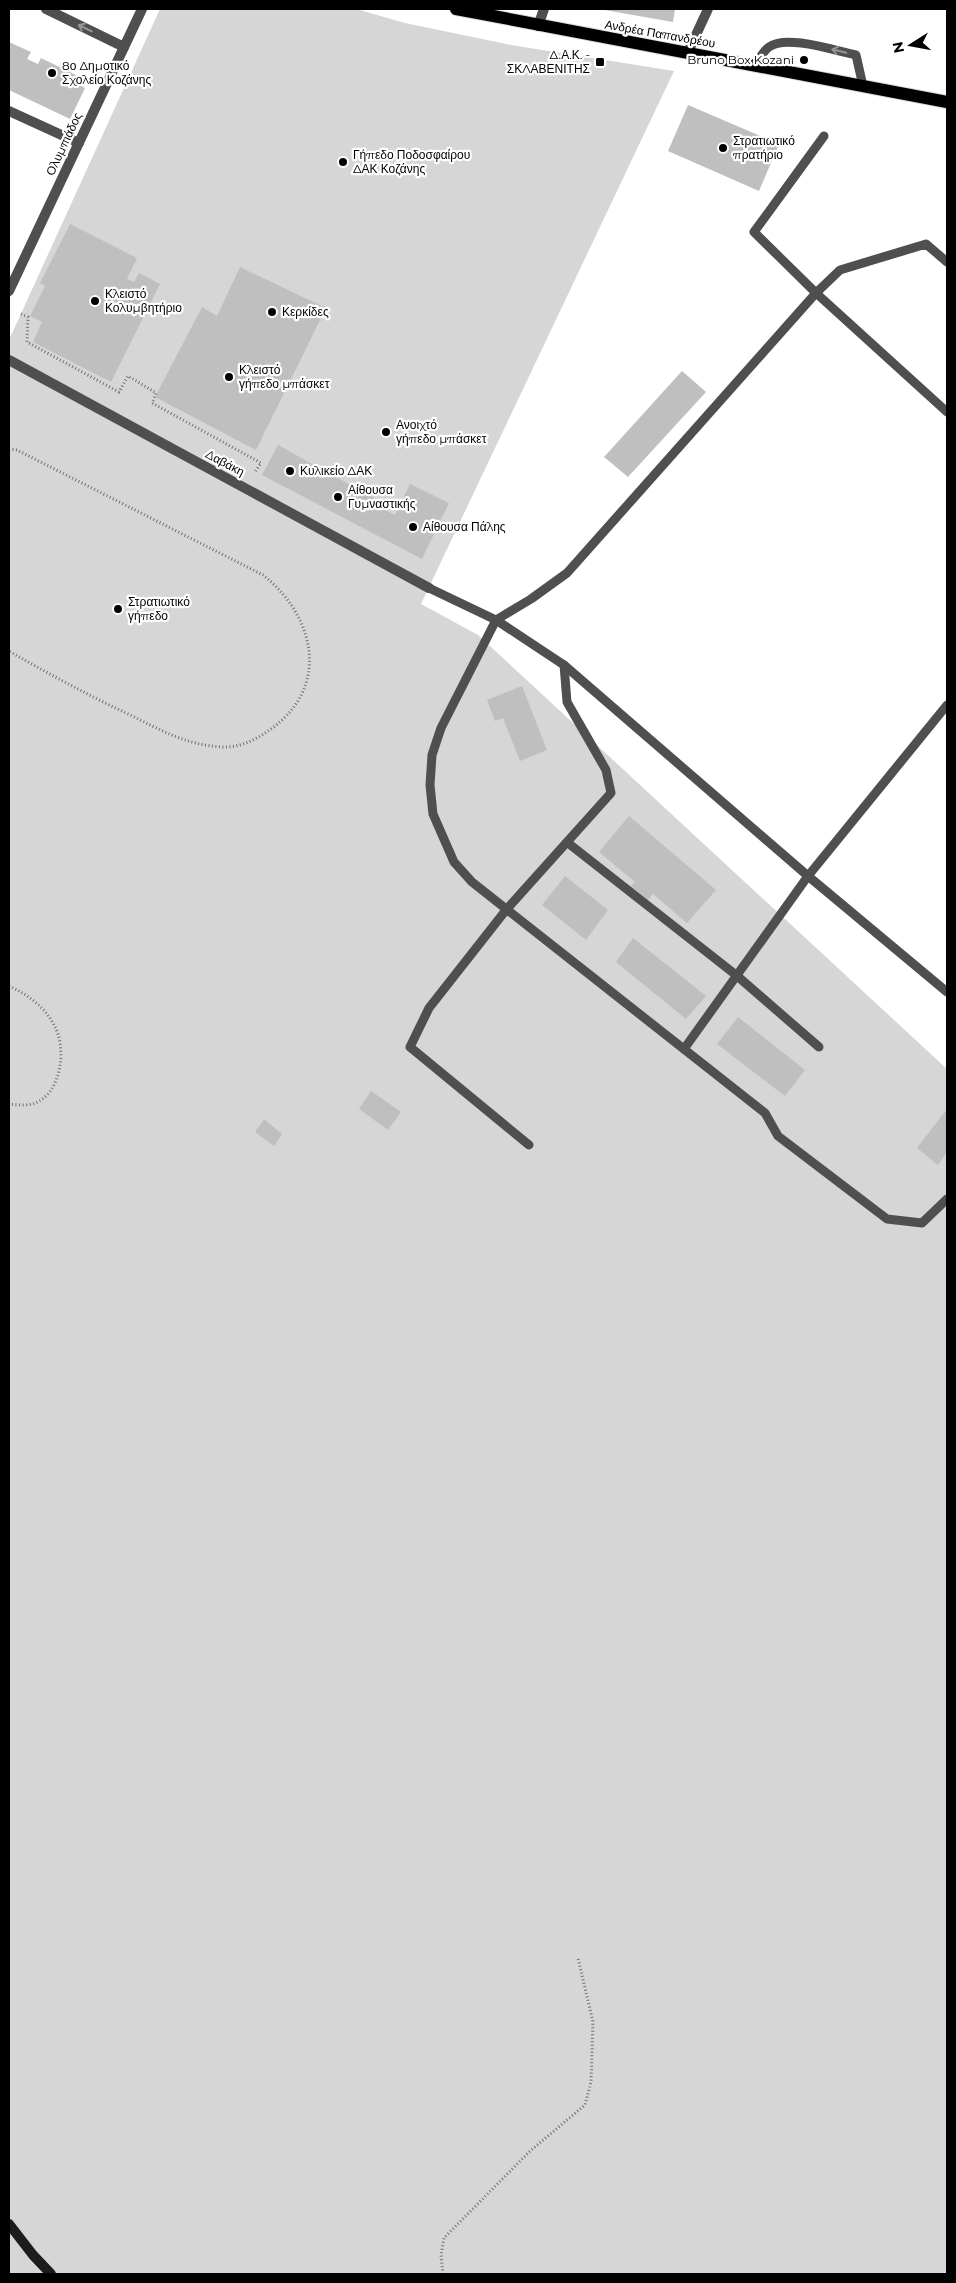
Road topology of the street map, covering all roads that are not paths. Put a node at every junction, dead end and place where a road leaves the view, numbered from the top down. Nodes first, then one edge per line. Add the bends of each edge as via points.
1 (46, 9) edge
2 (142, 9) edge
3 (456, 9) edge
4 (544, 9) edge
5 (708, 9) edge
6 (538, 26) junction
7 (124, 47) junction
8 (688, 52) junction
9 (755, 66) junction
10 (863, 86) junction
11 (947, 102) edge
12 (9, 110) edge
13 (824, 136) dead end
14 (79, 143) junction
15 (947, 262) edge
16 (9, 291) edge
17 (816, 293) junction
18 (9, 360) edge
19 (947, 412) edge
20 (429, 588) joint
21 (496, 620) junction
22 (564, 665) junction
23 (947, 706) edge
24 (568, 843) junction
25 (808, 876) junction
26 (506, 910) junction
27 (736, 975) junction
28 (947, 992) edge
29 (819, 1047) dead end
30 (684, 1049) junction
31 (530, 1145) dead end
32 (947, 1199) edge
33 (9, 2224) edge
34 (51, 2274) edge

7 -> 1 street
2 - 7 street, Ολυμπιάδος
3 - 6 main road, Ανδρέα Παπανδρέου
4 - 6 street
5 - 8 street
6 - 8 main road, Ανδρέα Παπανδρέου
7 - 14 street, Ολυμπιάδος
8 - 9 main road, Ανδρέα Παπανδρέου
9 - 10 main road, Ανδρέα Παπανδρέου
10 -> 9 lane via 856,56 810,44 786,42 769,46
10 - 11 main road, Ανδρέα Παπανδρέου
12 - 14 street
13 - 17 lane via 754,232
14 - 16 street, Ολυμπιάδος
15 - 17 lane via 926,244 840,270
17 - 19 lane
17 - 21 lane via 567,573
18 - 20 street, Δαβάκη
20 - 21 lane
21 - 22 lane
21 - 26 lane via 441,728 432,755 430,785 433,814 454,862
22 - 24 lane via 567,702 606,770 611,793
22 - 25 lane
23 - 25 lane
24 - 26 lane
24 - 27 lane
25 - 27 lane
25 - 28 lane
26 - 30 lane
26 - 31 lane via 429,1008 410,1047
27 - 29 lane
27 - 30 lane
30 - 32 lane via 765,1113 778,1136 887,1219 922,1224
33 - 34 street

